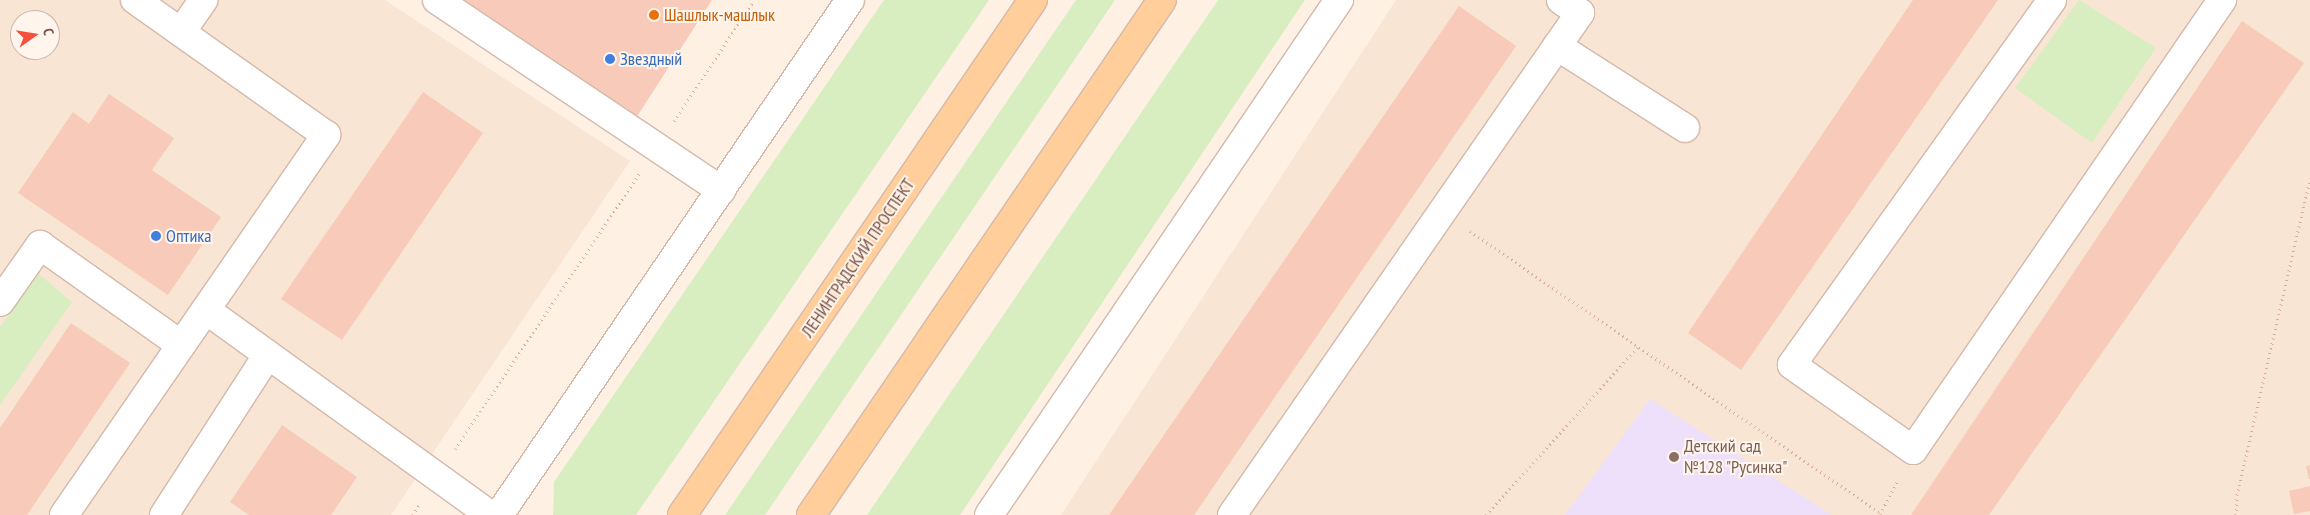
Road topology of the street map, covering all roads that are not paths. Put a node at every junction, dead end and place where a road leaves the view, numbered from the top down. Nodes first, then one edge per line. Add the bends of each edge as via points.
1 (135, 0) edge
2 (203, 0) edge
3 (437, 0) edge
4 (850, 0) edge
5 (1033, 0) edge
6 (1162, 0) edge
7 (1339, 0) edge
8 (2052, 0) edge
9 (2222, 0) edge
10 (1577, 4) edge
11 (181, 32) junction
12 (1557, 46) junction
13 (1685, 128) dead end
14 (722, 190) junction
15 (0, 302) edge
16 (206, 310) junction
17 (181, 345) junction
18 (267, 356) junction
19 (64, 515) edge
20 (164, 515) edge
21 (490, 515) edge
22 (499, 515) edge
23 (682, 515) edge
24 (811, 515) edge
25 (989, 515) edge
26 (1232, 515) edge

1 - 11 street
2 - 11 street
3 - 14 street
4 - 14 street
5 - 23 main road, ЛЕНИНГРАДСКИЙ ПРОСПЕКТ
6 - 24 main road
7 - 25 street
8 - 9 street via 1792,365 1913,450
10 - 12 street
11 - 16 street via 326,135
12 - 13 street
12 - 26 street
14 - 22 street
15 - 17 street via 40,245
16 - 17 street
16 - 18 street
17 - 19 street
18 - 20 street
18 - 21 street

